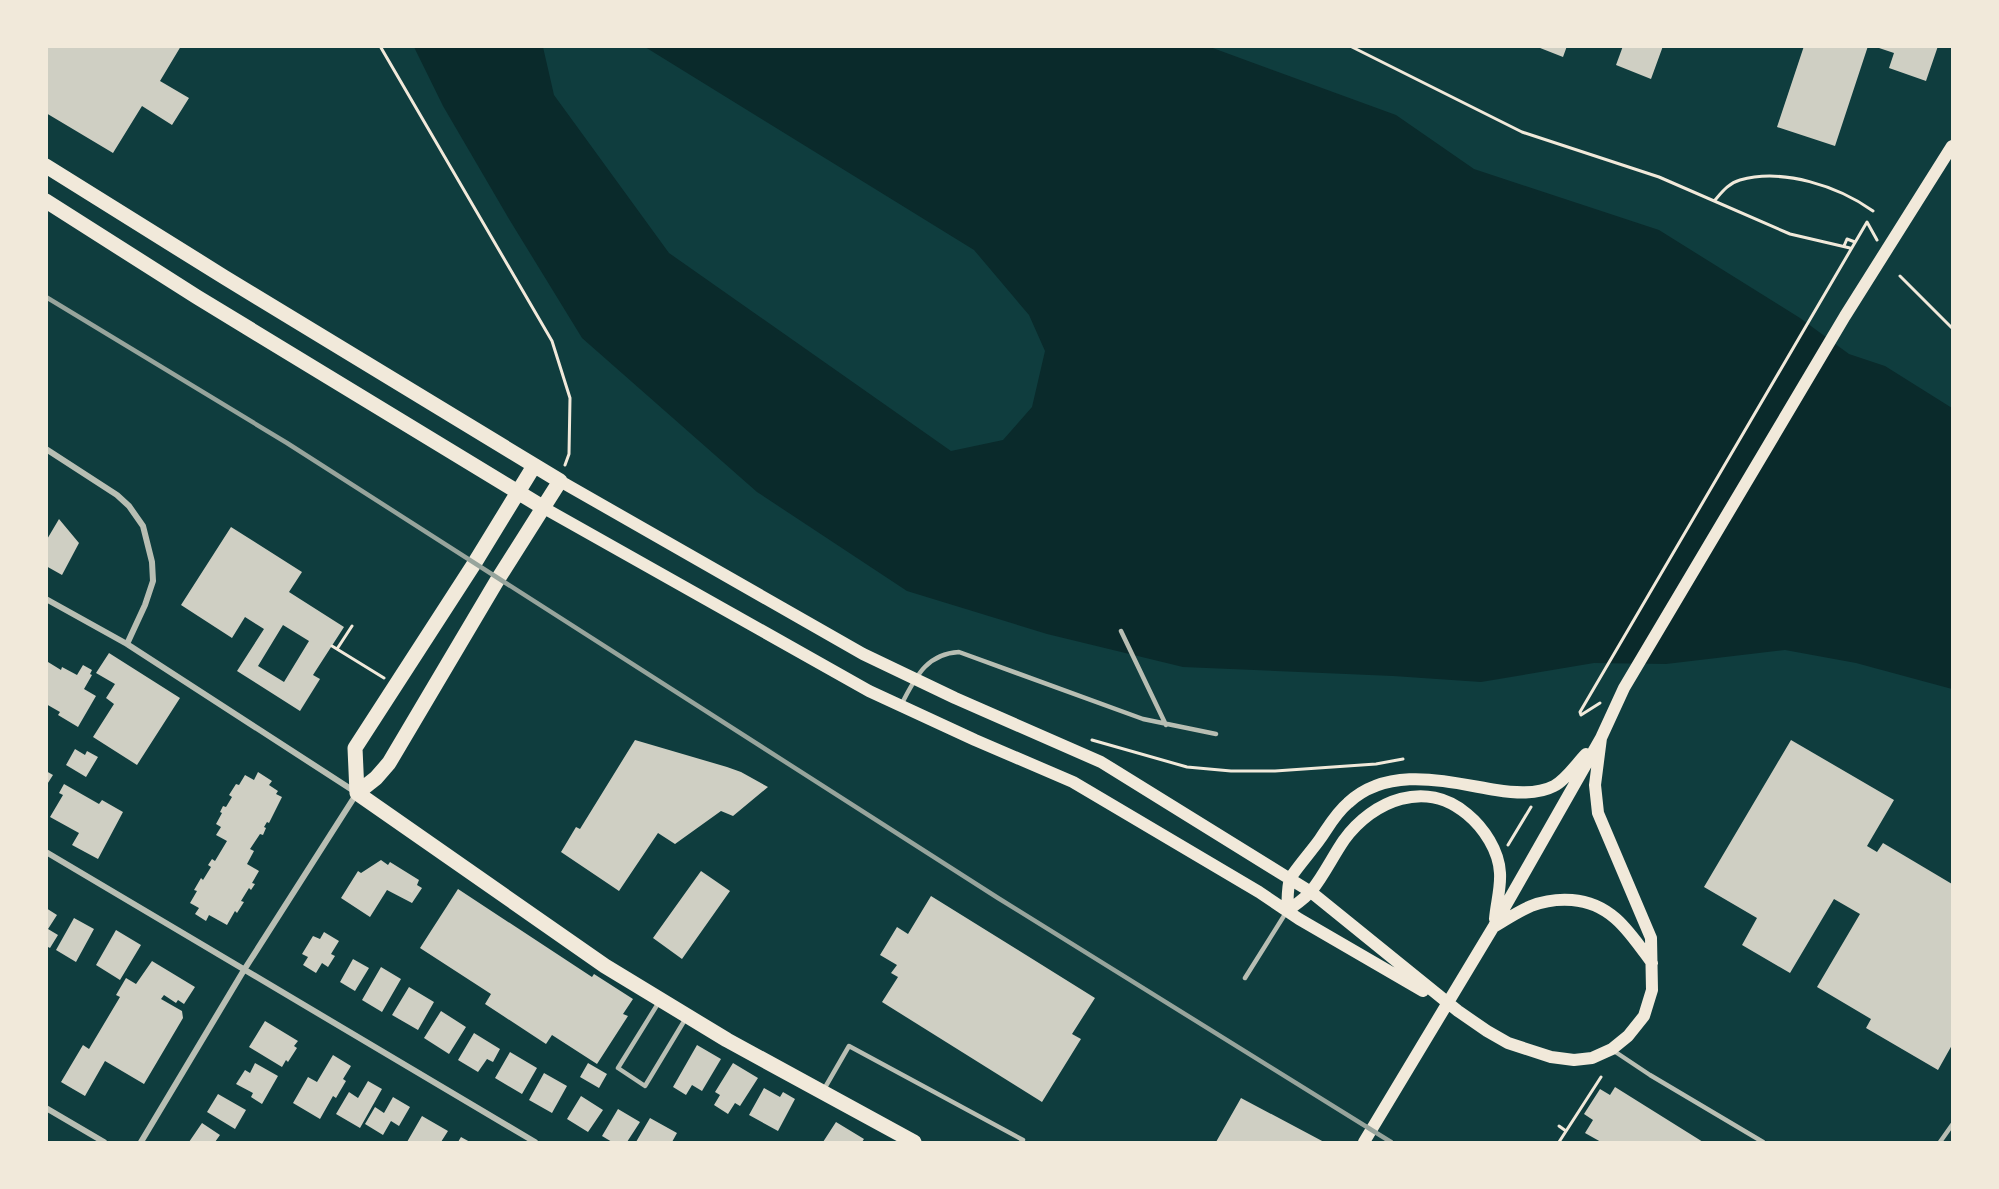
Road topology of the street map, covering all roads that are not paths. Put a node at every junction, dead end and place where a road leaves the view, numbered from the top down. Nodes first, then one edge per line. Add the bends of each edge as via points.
1 (1953, 146) edge
2 (46, 166) edge
3 (46, 201) edge
4 (46, 449) edge
5 (534, 466) junction
6 (560, 481) junction
7 (518, 493) junction
8 (544, 508) junction
9 (46, 599) edge
10 (1121, 632) dead end
11 (127, 644) junction
12 (915, 679) junction
13 (900, 706) junction
14 (1166, 725) junction
15 (1216, 734) dead end
16 (1601, 738) junction
17 (357, 793) junction
18 (46, 852) edge
19 (1290, 879) junction
20 (1311, 892) junction
21 (1287, 911) junction
22 (1494, 926) junction
23 (1653, 964) junction
24 (244, 970) junction
25 (1245, 978) dead end
26 (661, 1000) junction
27 (1458, 1011) junction
28 (687, 1016) junction
29 (1612, 1049) junction
30 (821, 1093) junction
31 (46, 1108) edge
32 (1953, 1125) edge
33 (1024, 1142) edge
34 (104, 1143) edge
35 (141, 1143) edge
36 (535, 1143) edge
37 (914, 1143) edge
38 (1364, 1143) edge
39 (1763, 1143) edge
40 (1940, 1143) edge

1 - 16 main road via 1845,316 1624,688
2 - 5 main road
3 - 7 main road
4 - 11 street via 117,495 143,526 153,581
5 - 6 main road
5 - 7 main road
6 - 8 main road
6 - 12 main road via 863,654
7 - 8 main road
7 - 17 main road via 355,748
8 - 13 main road
8 - 17 main road via 389,763
9 - 11 street
10 - 14 lane
11 - 17 street
12 - 13 lane
12 - 14 lane via 935,657 959,652
12 - 19 main road via 1101,762
13 - 21 main road via 1073,782
14 - 15 lane
16 - 19 main road via 1556,785 1541,791 1506,792 1421,777 1366,789 1337,814
16 - 22 main road
16 - 23 main road via 1595,785 1598,813 1651,938
17 - 24 street
17 - 26 main road via 605,966
18 - 24 street
19 - 20 main road
19 - 21 main road
20 - 21 main road
20 - 22 main road via 1345,839 1373,811 1404,797 1436,797 1467,814 1494,850 1500,874
20 - 27 main road
21 - 25 lane
21 - 27 main road
22 - 23 main road via 1532,906 1560,900 1585,901 1618,919
22 - 38 main road
23 - 29 main road via 1652,990 1644,1016
24 - 35 street
24 - 36 street
26 - 28 main road
26 - 28 lane via 618,1068 645,1086
27 - 29 main road via 1508,1043 1551,1057 1592,1058
28 - 30 main road
29 - 39 lane
30 - 33 lane via 849,1046
30 - 37 main road
31 - 34 street
32 - 40 lane

